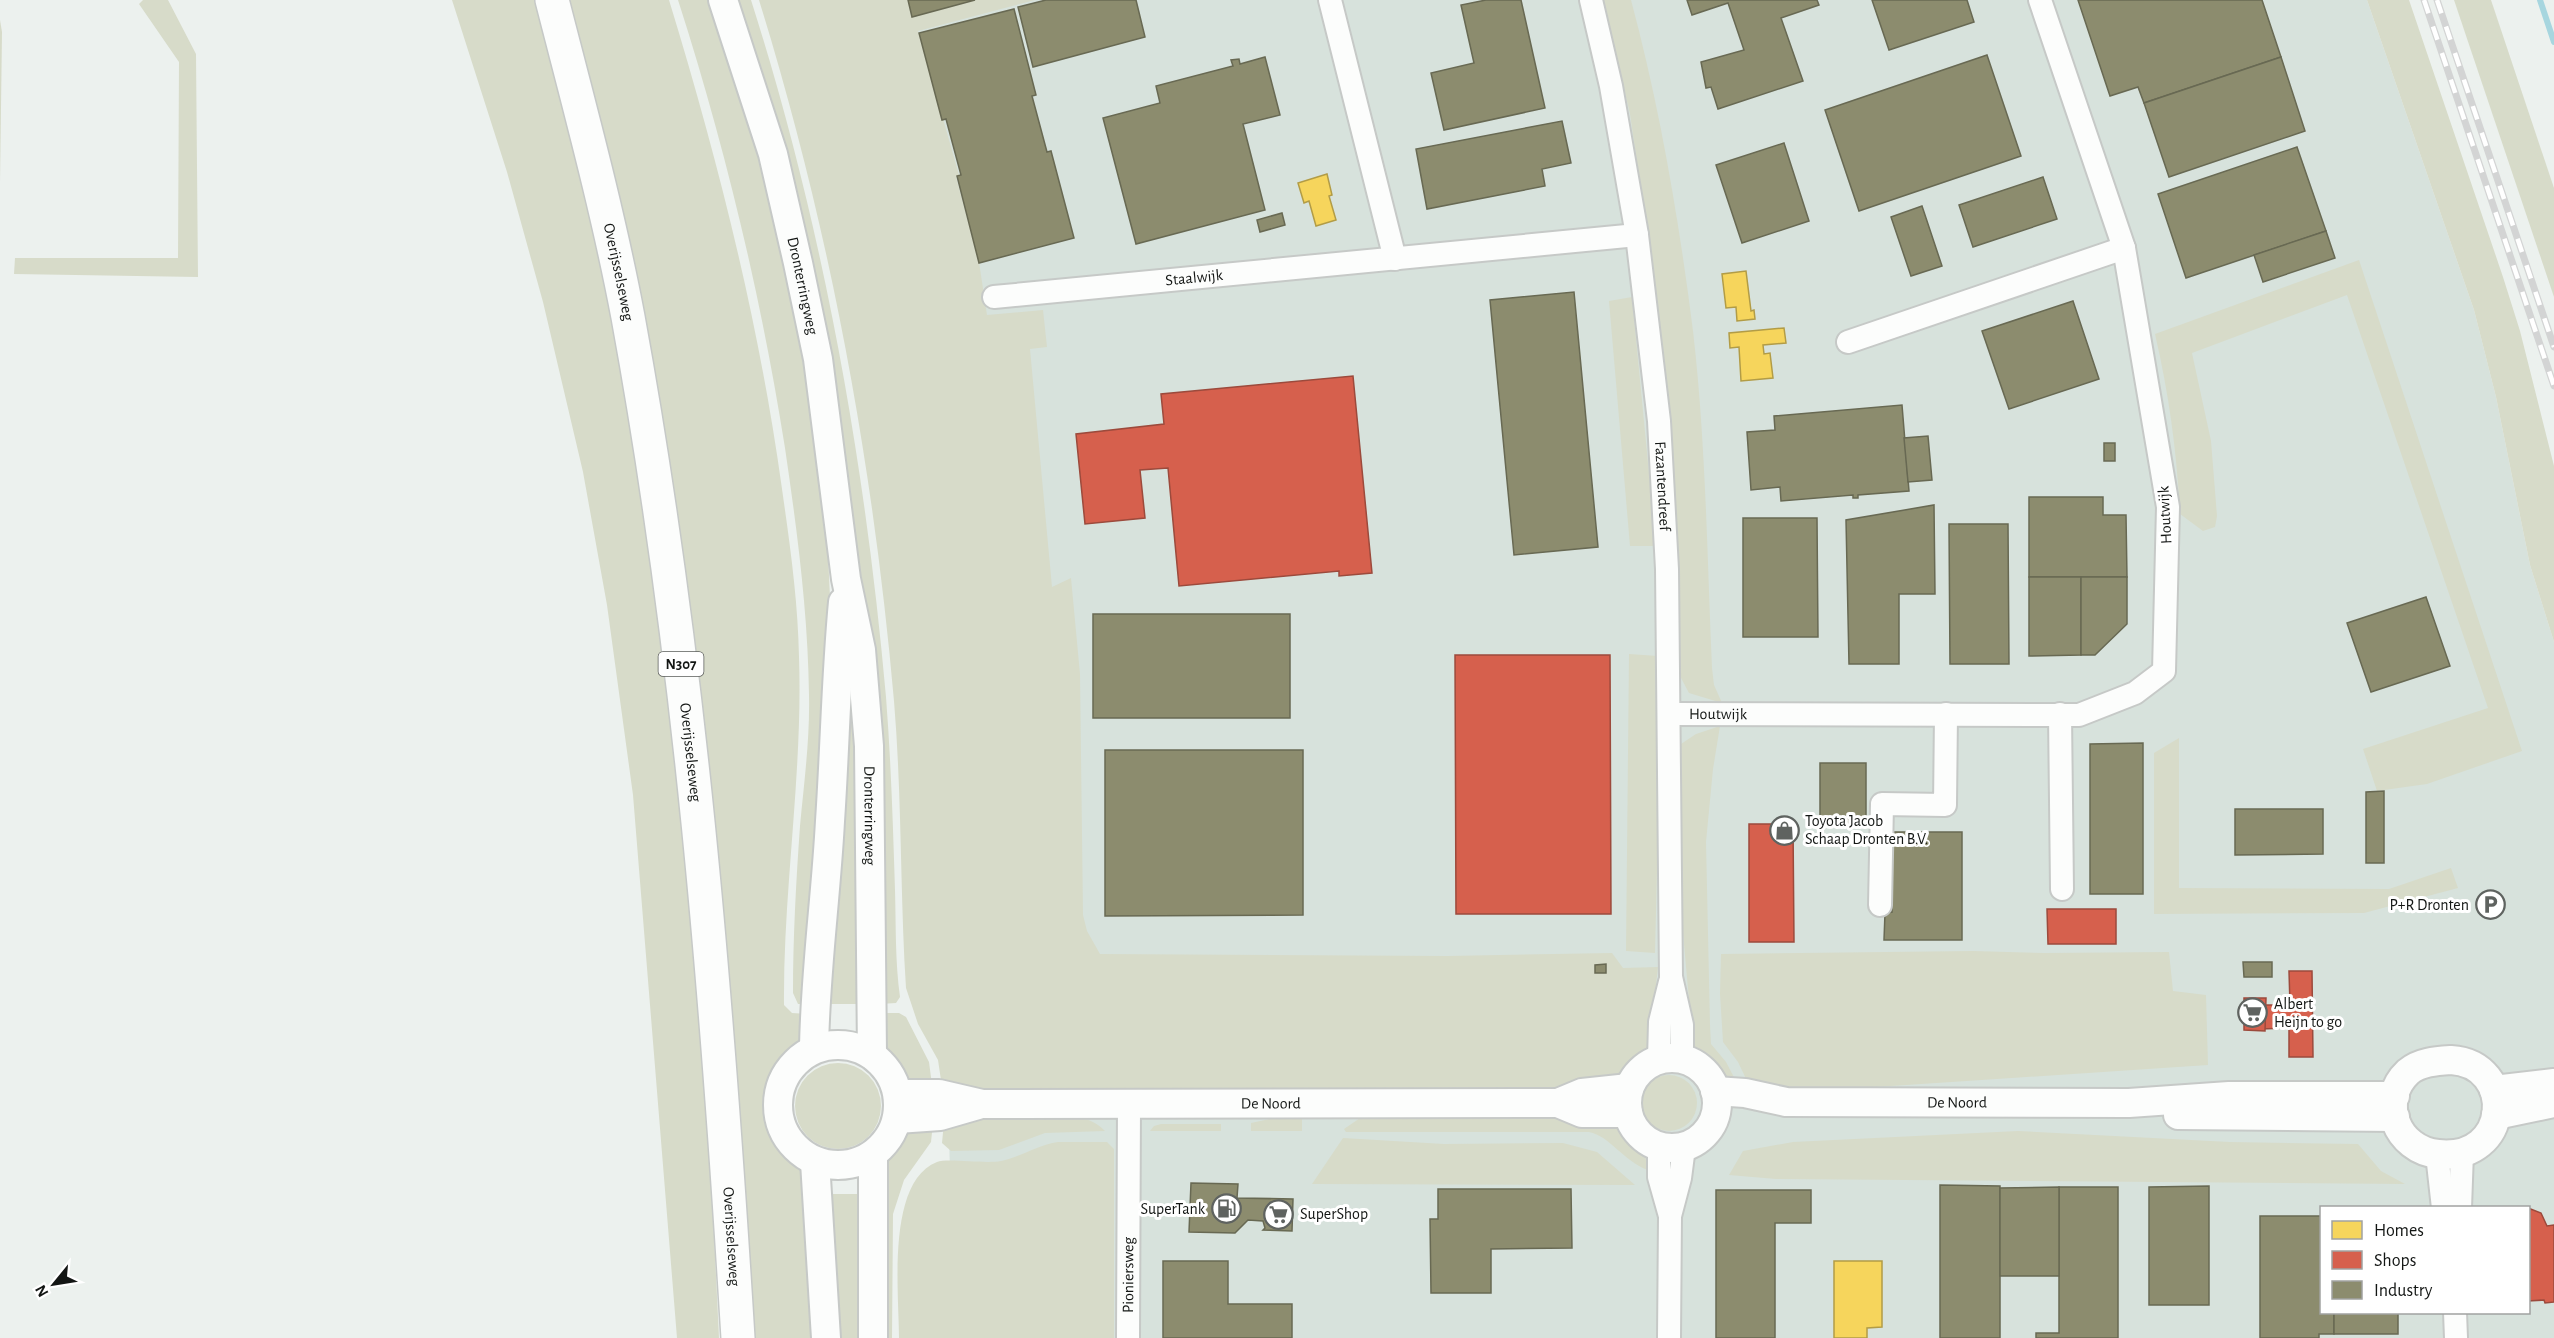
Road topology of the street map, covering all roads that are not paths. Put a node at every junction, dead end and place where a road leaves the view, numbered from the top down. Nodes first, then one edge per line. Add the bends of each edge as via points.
1 (552, 0) edge
2 (723, 0) edge
3 (1330, 0) edge
4 (1591, 0) edge
5 (2040, 0) edge
6 (1637, 235) junction
7 (2124, 248) junction
8 (1395, 259) junction
9 (994, 297) dead end
10 (1848, 342) dead end
11 (846, 579) junction
12 (1670, 714) junction
13 (1946, 714) junction
14 (2060, 714) junction
15 (2062, 889) dead end
16 (1880, 905) dead end
17 (814, 1050) junction
18 (873, 1055) junction
19 (1670, 1060) junction
20 (2554, 1083) edge
21 (1628, 1100) junction
22 (2495, 1102) junction
23 (1715, 1103) junction
24 (2554, 1103) edge
25 (1129, 1105) junction
26 (898, 1106) junction
27 (2395, 1107) junction
28 (1672, 1147) junction
29 (2449, 1153) junction
30 (873, 1155) junction
31 (815, 1162) junction
32 (2443, 1206) edge
33 (2460, 1206) edge
34 (2455, 1314) edge
35 (738, 1338) edge
36 (826, 1338) edge
37 (873, 1338) edge
38 (1128, 1338) edge
39 (1670, 1338) edge
40 (2456, 1338) edge

1 - 35 highway, Overijsselseweg / N307 via 627,314 660,504 703,858
2 - 11 main road, Dronterringweg via 773,154 798,263 818,359
3 - 8 street
4 - 6 street, Fazantendreef via 1611,86
5 - 7 street, Houtwijk
6 - 8 street, Staalwijk
6 - 12 street, Fazantendreef via 1659,422
7 - 10 street
7 - 14 street, Houtwijk via 2168,507 2164,671 2135,693 2079,714
8 - 9 street, Staalwijk
11 - 17 main road, Dronterringweg via 838,651
11 - 18 main road, Dronterringweg via 861,650 869,746
12 - 13 street, Houtwijk
12 - 19 street, Fazantendreef via 1671,977 1682,1025
13 - 14 street, Houtwijk
13 - 16 street via 1945,805 1882,804
14 - 15 street
17 - 18 main road via 834,1045 854,1047
17 - 31 main road via 801,1057 787,1073 777,1106 788,1139
18 - 26 main road via 893,1079
19 - 21 main road via 1638,1074
19 - 23 main road via 1699,1067 1706,1074
20 - 22 main road
21 - 25 main road, De Noord via 1582,1113 1558,1102
21 - 28 main road via 1639,1134
22 - 24 main road
22 - 27 main road via 2479,1069 2460,1061 2441,1061 2427,1062 2408,1072
22 - 29 main road via 2489,1136 2473,1149
23 - 27 main road, De Noord via 1756,1112 1786,1102 2129,1103 2229,1096
23 - 28 main road via 1712,1123 1701,1138
25 - 26 main road, De Noord via 982,1104 939,1094
25 - 38 street, Pioniersweg
26 - 30 main road via 884,1145
27 - 29 main road via 2407,1141 2413,1147
28 - 39 street via 1659,1176 1670,1216
29 - 32 street
29 - 33 street
30 - 31 main road via 845,1166
30 - 37 main road
31 - 36 main road
34 - 40 street

